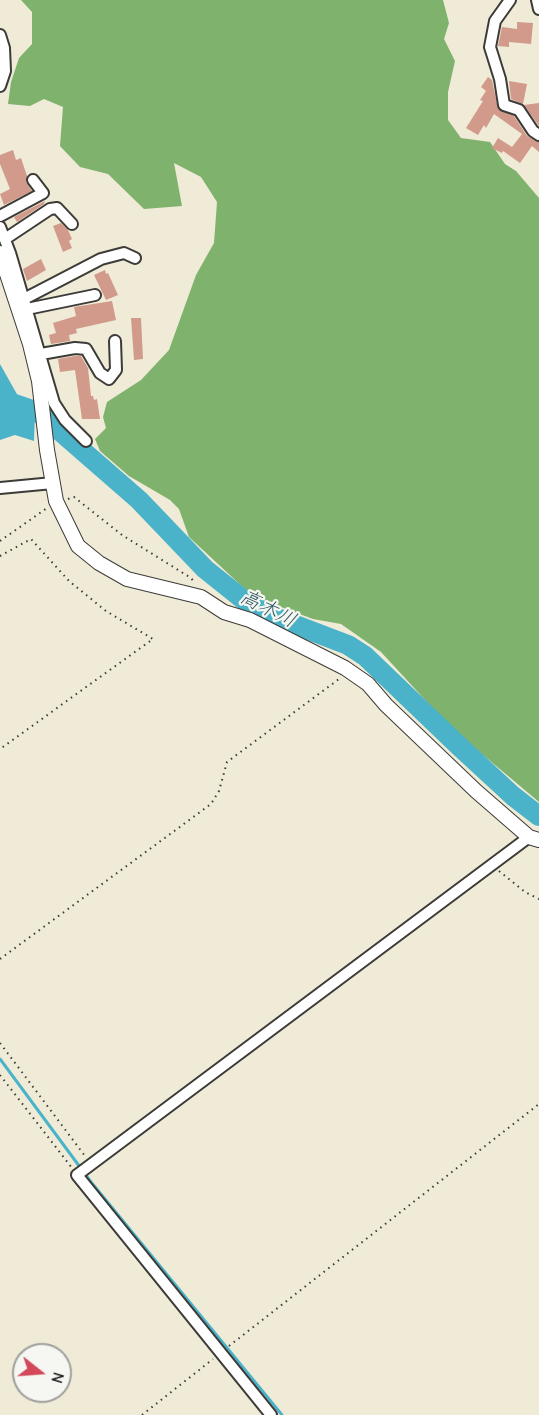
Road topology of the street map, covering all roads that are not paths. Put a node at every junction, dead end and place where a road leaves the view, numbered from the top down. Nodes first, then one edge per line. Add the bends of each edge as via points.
1 (510, 0) edge
2 (537, 0) edge
3 (539, 9) edge
4 (0, 35) edge
5 (0, 86) edge
6 (539, 135) edge
7 (33, 180) dead end
8 (43, 193) junction
9 (50, 208) junction
10 (0, 216) edge
11 (72, 224) dead end
12 (0, 227) edge
13 (5, 239) junction
14 (0, 253) edge
15 (135, 258) dead end
16 (95, 295) dead end
17 (25, 304) junction
18 (115, 341) dead end
19 (41, 354) junction
20 (86, 441) dead end
21 (53, 483) junction
22 (0, 488) edge
23 (534, 838) edge
24 (271, 1415) edge

1 - 6 street via 495,21 490,47 504,105 519,110
2 - 3 street
4 - 5 street via 5,71
7 - 8 street
8 - 9 street via 50,199
8 - 10 street
9 - 11 street via 57,208
9 - 13 street
12 - 13 street
13 - 17 street
14 - 21 street via 41,387
15 - 17 street via 124,253 101,258
16 - 17 street
17 - 19 street
18 - 19 street via 116,370 109,379 99,373 86,349
19 - 20 street via 54,403
21 - 22 street
21 - 23 street via 56,501 78,546 99,563 127,579 201,597 224,612 250,620 345,668 368,684 430,748
23 - 24 street via 83,1170

